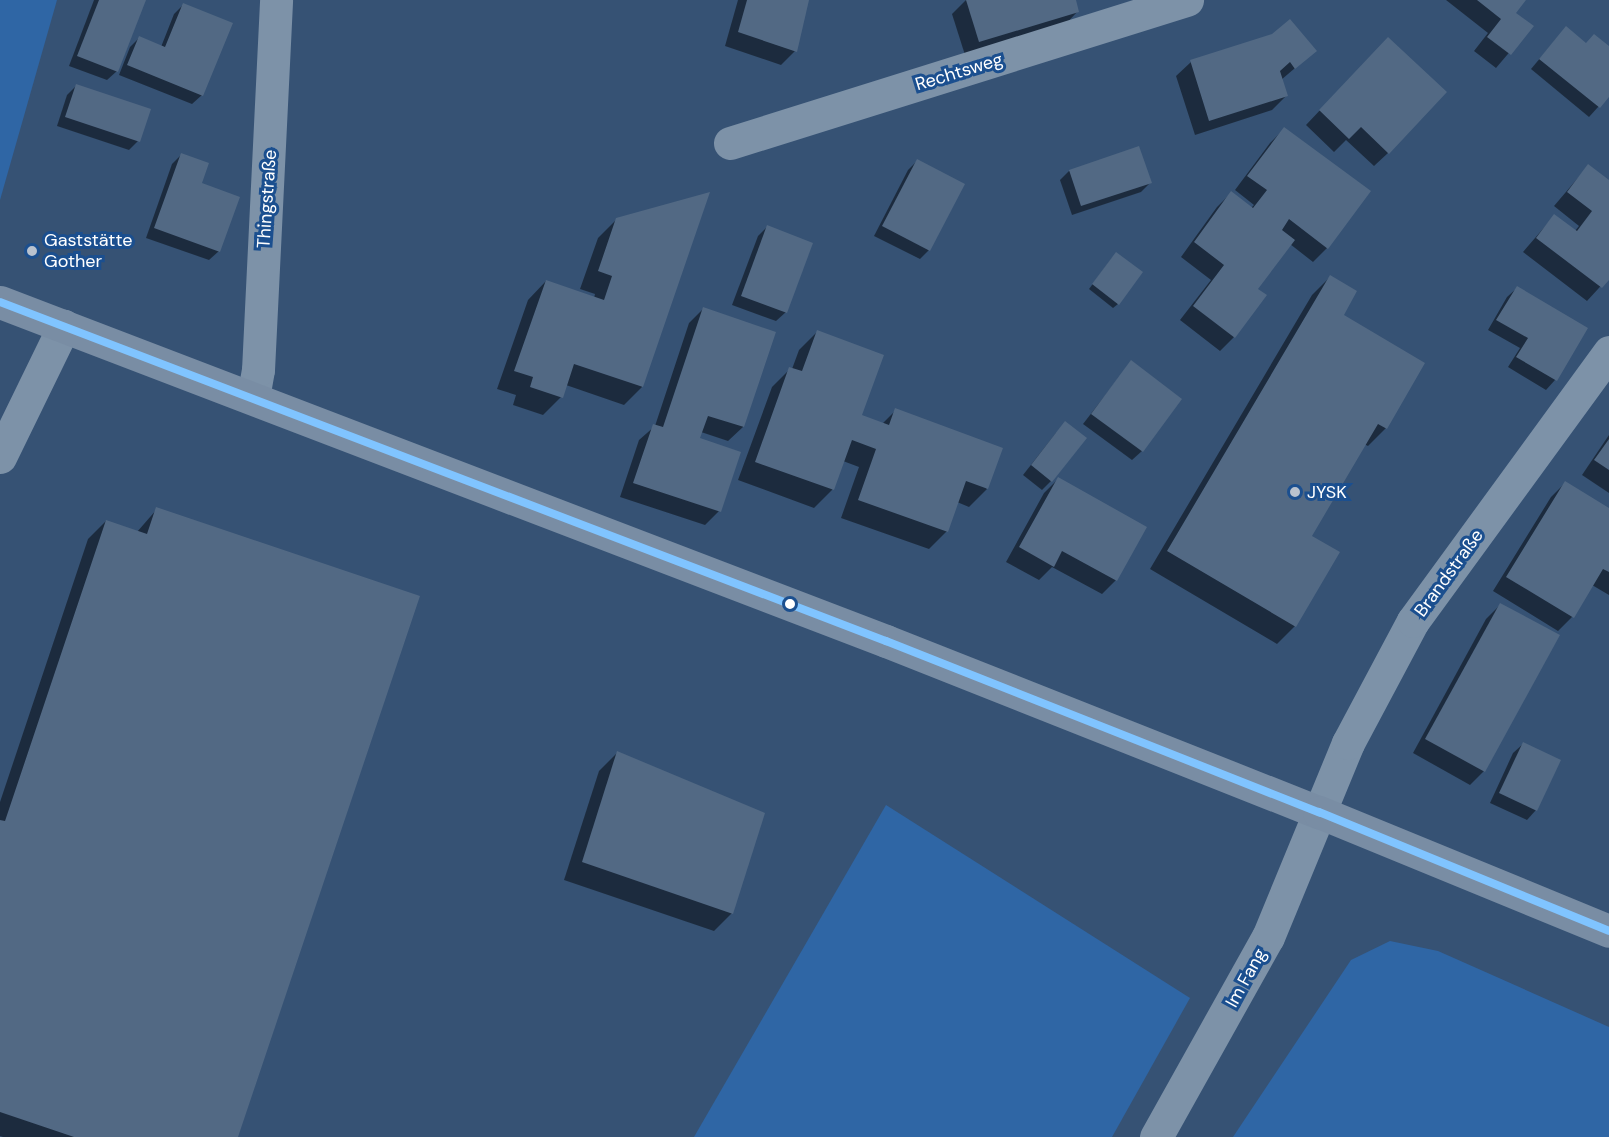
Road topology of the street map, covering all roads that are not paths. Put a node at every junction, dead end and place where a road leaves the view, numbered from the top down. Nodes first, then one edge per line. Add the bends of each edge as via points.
1 (276, 0) edge
2 (1187, 0) edge
3 (730, 143) dead end
4 (0, 302) edge
5 (64, 326) junction
6 (1609, 352) edge
7 (253, 398) junction
8 (0, 457) edge
9 (1319, 812) junction
10 (1609, 931) edge
11 (1156, 1137) edge

1 - 7 street, Thingstraße via 258,370
2 - 3 street, Rechtsweg
4 - 5 main road
5 - 7 main road
5 - 8 street
6 - 9 street, Brandstraße via 1413,621 1348,743
7 - 9 main road
9 - 10 main road
9 - 11 street, Im Fang via 1268,937

